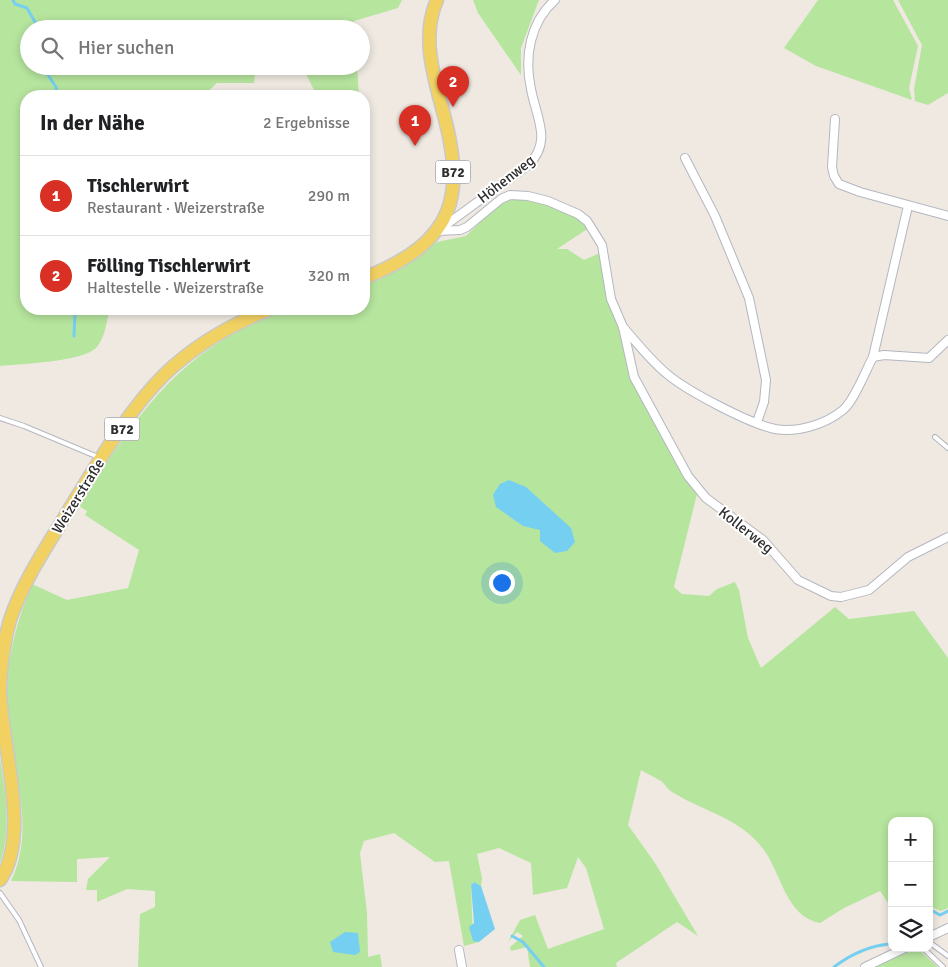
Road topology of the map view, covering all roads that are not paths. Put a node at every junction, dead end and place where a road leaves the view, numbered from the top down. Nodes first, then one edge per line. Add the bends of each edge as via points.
1 (437, 0) edge
2 (555, 0) edge
3 (835, 118) dead end
4 (684, 158) dead end
5 (908, 206) junction
6 (948, 216) edge
7 (438, 232) junction
8 (370, 276) edge
9 (256, 315) edge
10 (623, 327) junction
11 (948, 340) edge
12 (873, 357) junction
13 (0, 418) edge
14 (757, 422) junction
15 (935, 437) dead end
16 (948, 448) edge
17 (101, 458) junction
18 (948, 537) edge
19 (5, 622) edge
20 (0, 880) edge
21 (0, 893) edge
22 (948, 928) edge
23 (933, 935) edge
24 (933, 945) edge
25 (459, 950) dead end
26 (897, 952) edge
27 (927, 952) edge
28 (948, 956) edge
29 (942, 965) edge
30 (41, 967) edge
31 (462, 967) edge
32 (865, 967) edge
33 (948, 967) edge

1 - 7 main road, B72 via 430,19 429,47 453,171 453,188
2 - 7 street, Höhenweg via 542,13 533,31 530,49 531,90 542,132 538,154 528,165
3 - 5 street via 832,166 839,184
4 - 14 street via 715,216 749,298 766,380 764,402
5 - 6 street
5 - 12 street, Kollerweg
7 - 8 main road, B72 via 417,252
7 - 10 street, Kollerweg via 467,227 510,195 537,198 578,214 590,224 601,242 611,300
9 - 17 main road, Weizerstraße / B72 via 211,339 164,375
10 - 14 street, Kollerweg via 658,366 679,383
10 - 18 street, Kollerweg via 630,366 639,388 688,476 706,498 763,540 798,580 831,596 842,597 869,590 908,558
11 - 12 street via 929,358
12 - 14 street, Kollerweg via 845,409 826,422 804,428 776,429
13 - 17 lane
15 - 16 lane
17 - 19 main road, Weizerstraße / B72 via 28,577
19 - 20 main road, B72 via 0,689 14,827 10,858
21 - 30 lane via 19,920
22 - 23 street
24 - 28 lane
25 - 31 street
26 - 32 street
27 - 29 lane
29 - 33 lane

